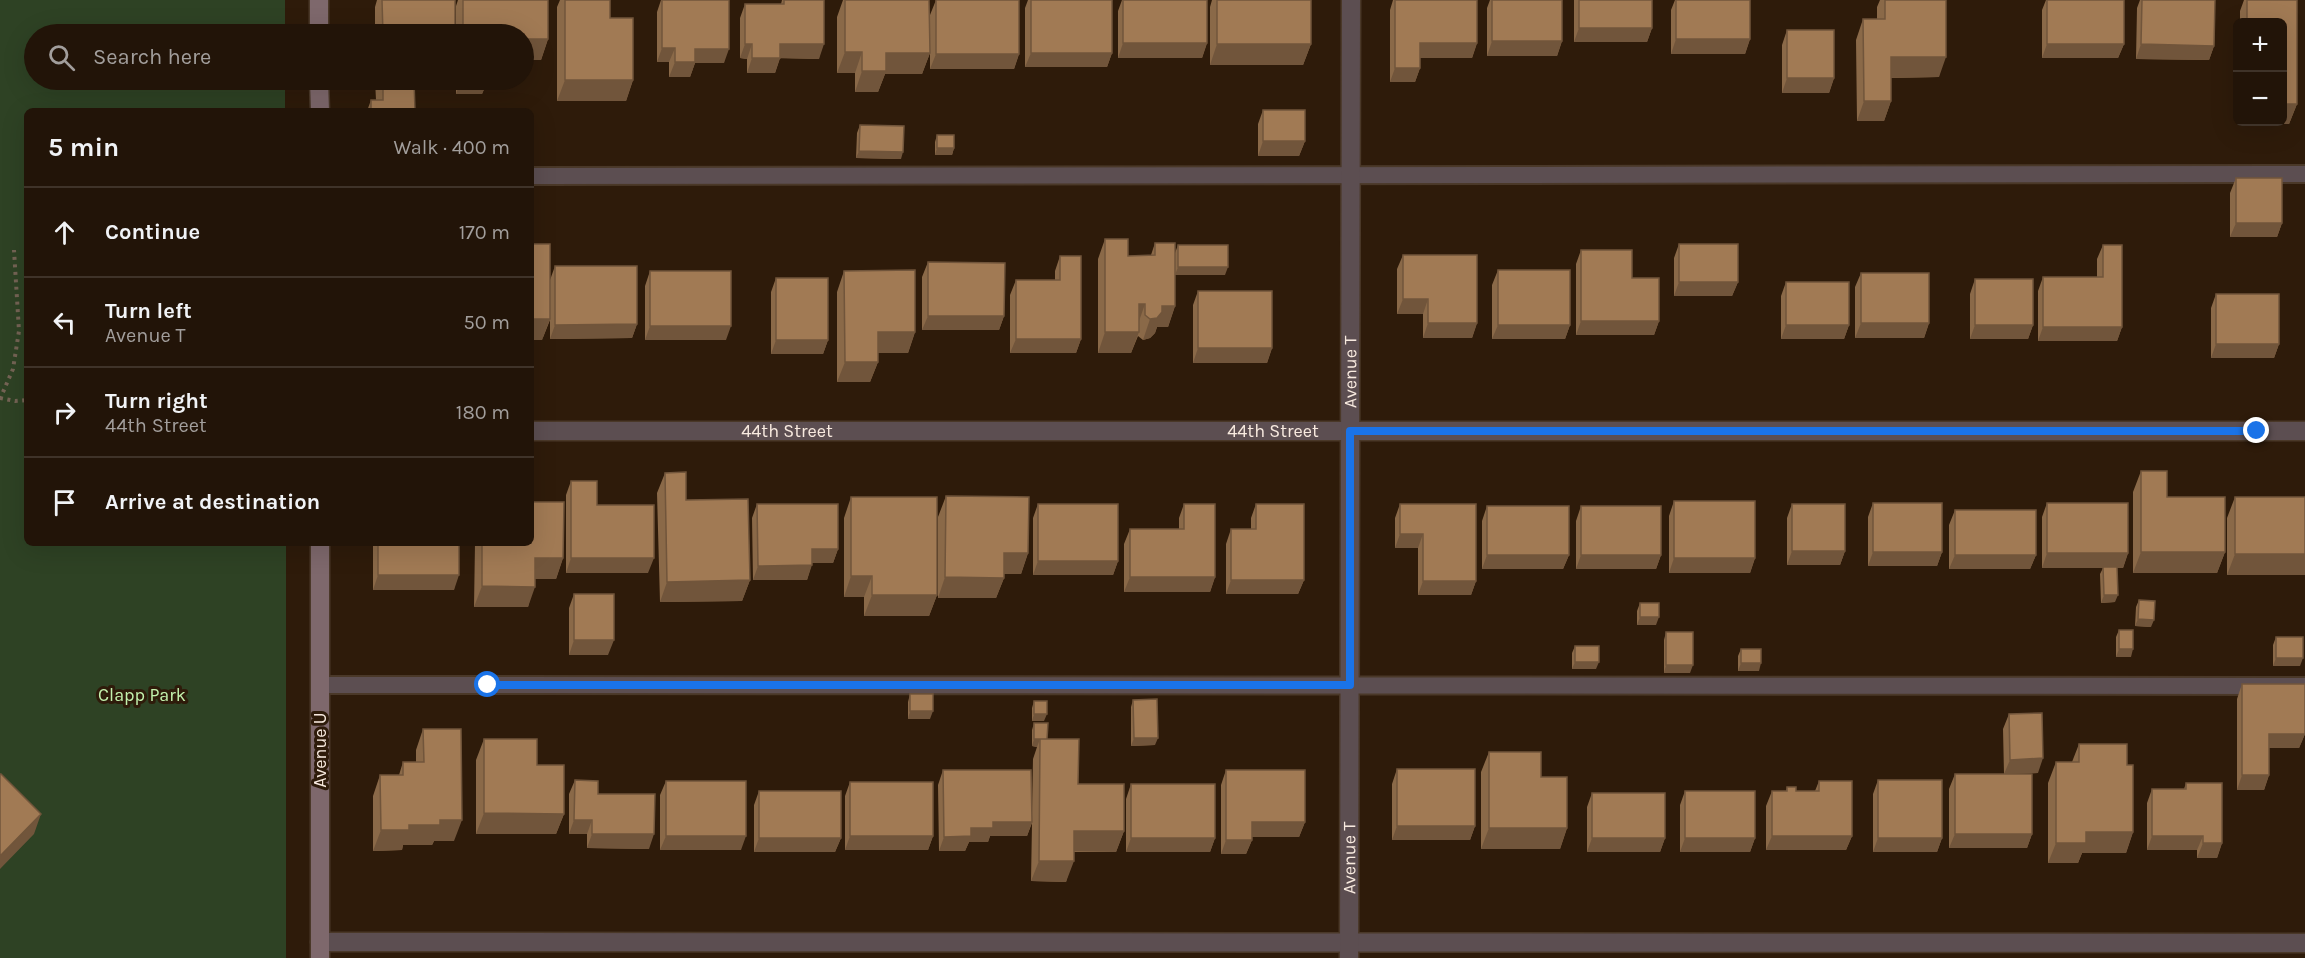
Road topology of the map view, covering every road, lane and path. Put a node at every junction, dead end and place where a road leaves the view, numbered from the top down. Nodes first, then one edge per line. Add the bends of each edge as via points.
1 (319, 0) edge
2 (1351, 0) edge
3 (319, 24) edge
4 (320, 90) edge
5 (320, 108) edge
6 (2305, 174) edge
7 (534, 176) edge
8 (1351, 176) junction
9 (14, 250) dead end
10 (0, 398) edge
11 (24, 400) edge
12 (534, 431) edge
13 (1350, 431) junction
14 (2305, 431) edge
15 (320, 546) edge
16 (320, 685) junction
17 (1350, 685) junction
18 (2305, 686) edge
19 (2305, 944) edge
20 (320, 950) edge
21 (1349, 950) edge

1 - 3 street
2 - 8 street, Avenue T
4 - 5 street
6 - 8 lane
7 - 8 lane
8 - 13 street, Avenue T
9 - 10 path via 19,331 13,369
10 - 11 path
12 - 13 street, 44th Street
13 - 14 street, 44th Street
13 - 17 street, Avenue T
15 - 16 street, Avenue U
16 - 17 lane
16 - 20 street, Avenue U
17 - 18 lane
17 - 21 street, Avenue T
19 - 21 street
20 - 21 street

